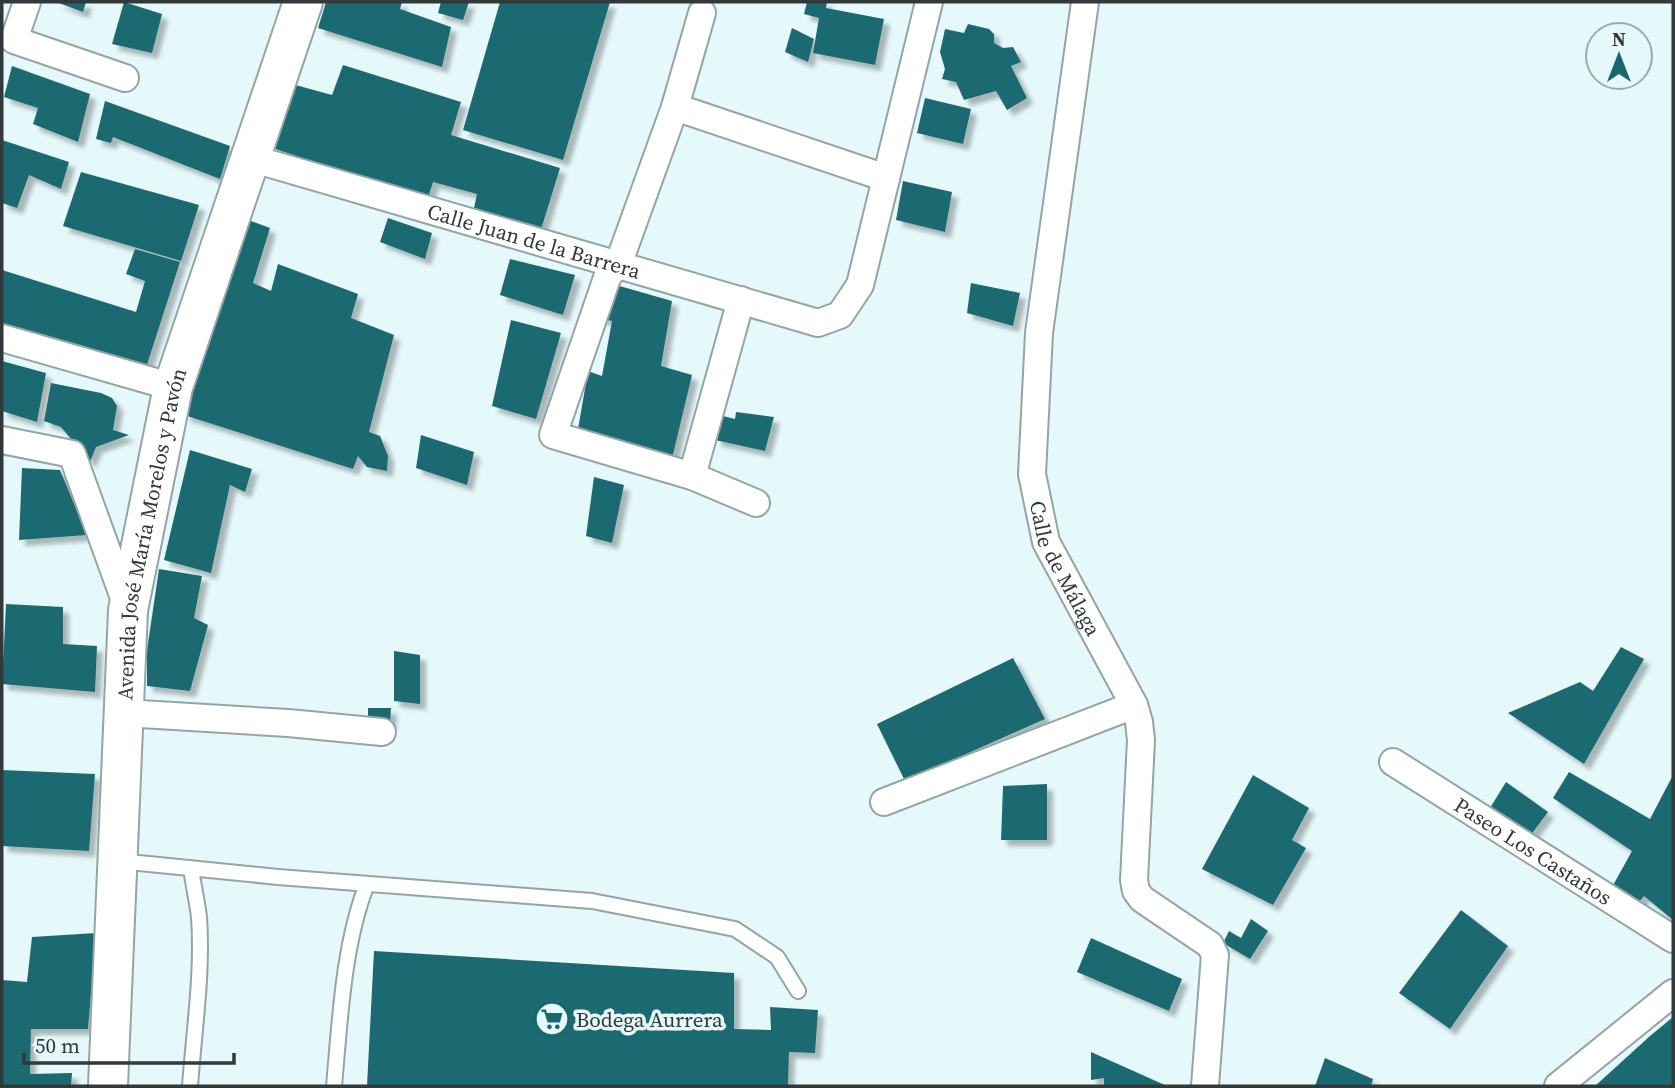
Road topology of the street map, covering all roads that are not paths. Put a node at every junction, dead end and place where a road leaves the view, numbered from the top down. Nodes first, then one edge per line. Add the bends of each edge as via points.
1 (27, 2) edge
2 (303, 2) edge
3 (929, 2) edge
4 (1085, 2) edge
5 (702, 13) dead end
6 (125, 78) dead end
7 (675, 107) junction
8 (250, 158) junction
9 (886, 178) junction
10 (618, 265) junction
11 (741, 300) junction
12 (2, 338) edge
13 (173, 387) junction
14 (2, 440) edge
15 (691, 476) junction
16 (756, 503) dead end
17 (128, 610) junction
18 (1134, 705) junction
19 (124, 713) junction
20 (382, 732) dead end
21 (1393, 762) dead end
22 (884, 802) dead end
23 (118, 861) junction
24 (191, 868) junction
25 (367, 884) junction
26 (1673, 939) edge
27 (798, 991) dead end
28 (1673, 993) edge
29 (108, 1086) edge
30 (190, 1086) edge
31 (334, 1086) edge
32 (1205, 1086) edge
33 (1558, 1086) edge

1 - 6 street via 14,40
2 - 8 main road, Avenida José María Morelos y Pavón
3 - 9 street
4 - 18 street, Calle de Málaga via 1039,333 1032,474 1046,542
5 - 7 street
7 - 9 street
7 - 10 street
8 - 10 street, Calle Juan de la Barrera
8 - 13 main road, Avenida José María Morelos y Pavón
9 - 11 street, Calle Juan de la Barrera via 860,285 840,315 818,323
10 - 11 street, Calle Juan de la Barrera
10 - 15 street via 608,275 553,435
11 - 15 street
12 - 13 street
13 - 17 main road, Avenida José María Morelos y Pavón
14 - 17 street via 72,454
15 - 16 street
17 - 19 main road, Avenida José María Morelos y Pavón
18 - 22 street
18 - 32 street, Calle de Málaga via 1141,740 1136,891 1210,946 1215,955
19 - 20 street
19 - 23 main road, Avenida José María Morelos y Pavón
21 - 26 street, Paseo Los Castaños
23 - 24 lane
23 - 29 main road, Avenida José María Morelos y Pavón
24 - 25 lane
24 - 30 lane via 199,937
25 - 27 lane via 592,901 735,929 777,957
25 - 31 lane via 350,950
28 - 33 street

